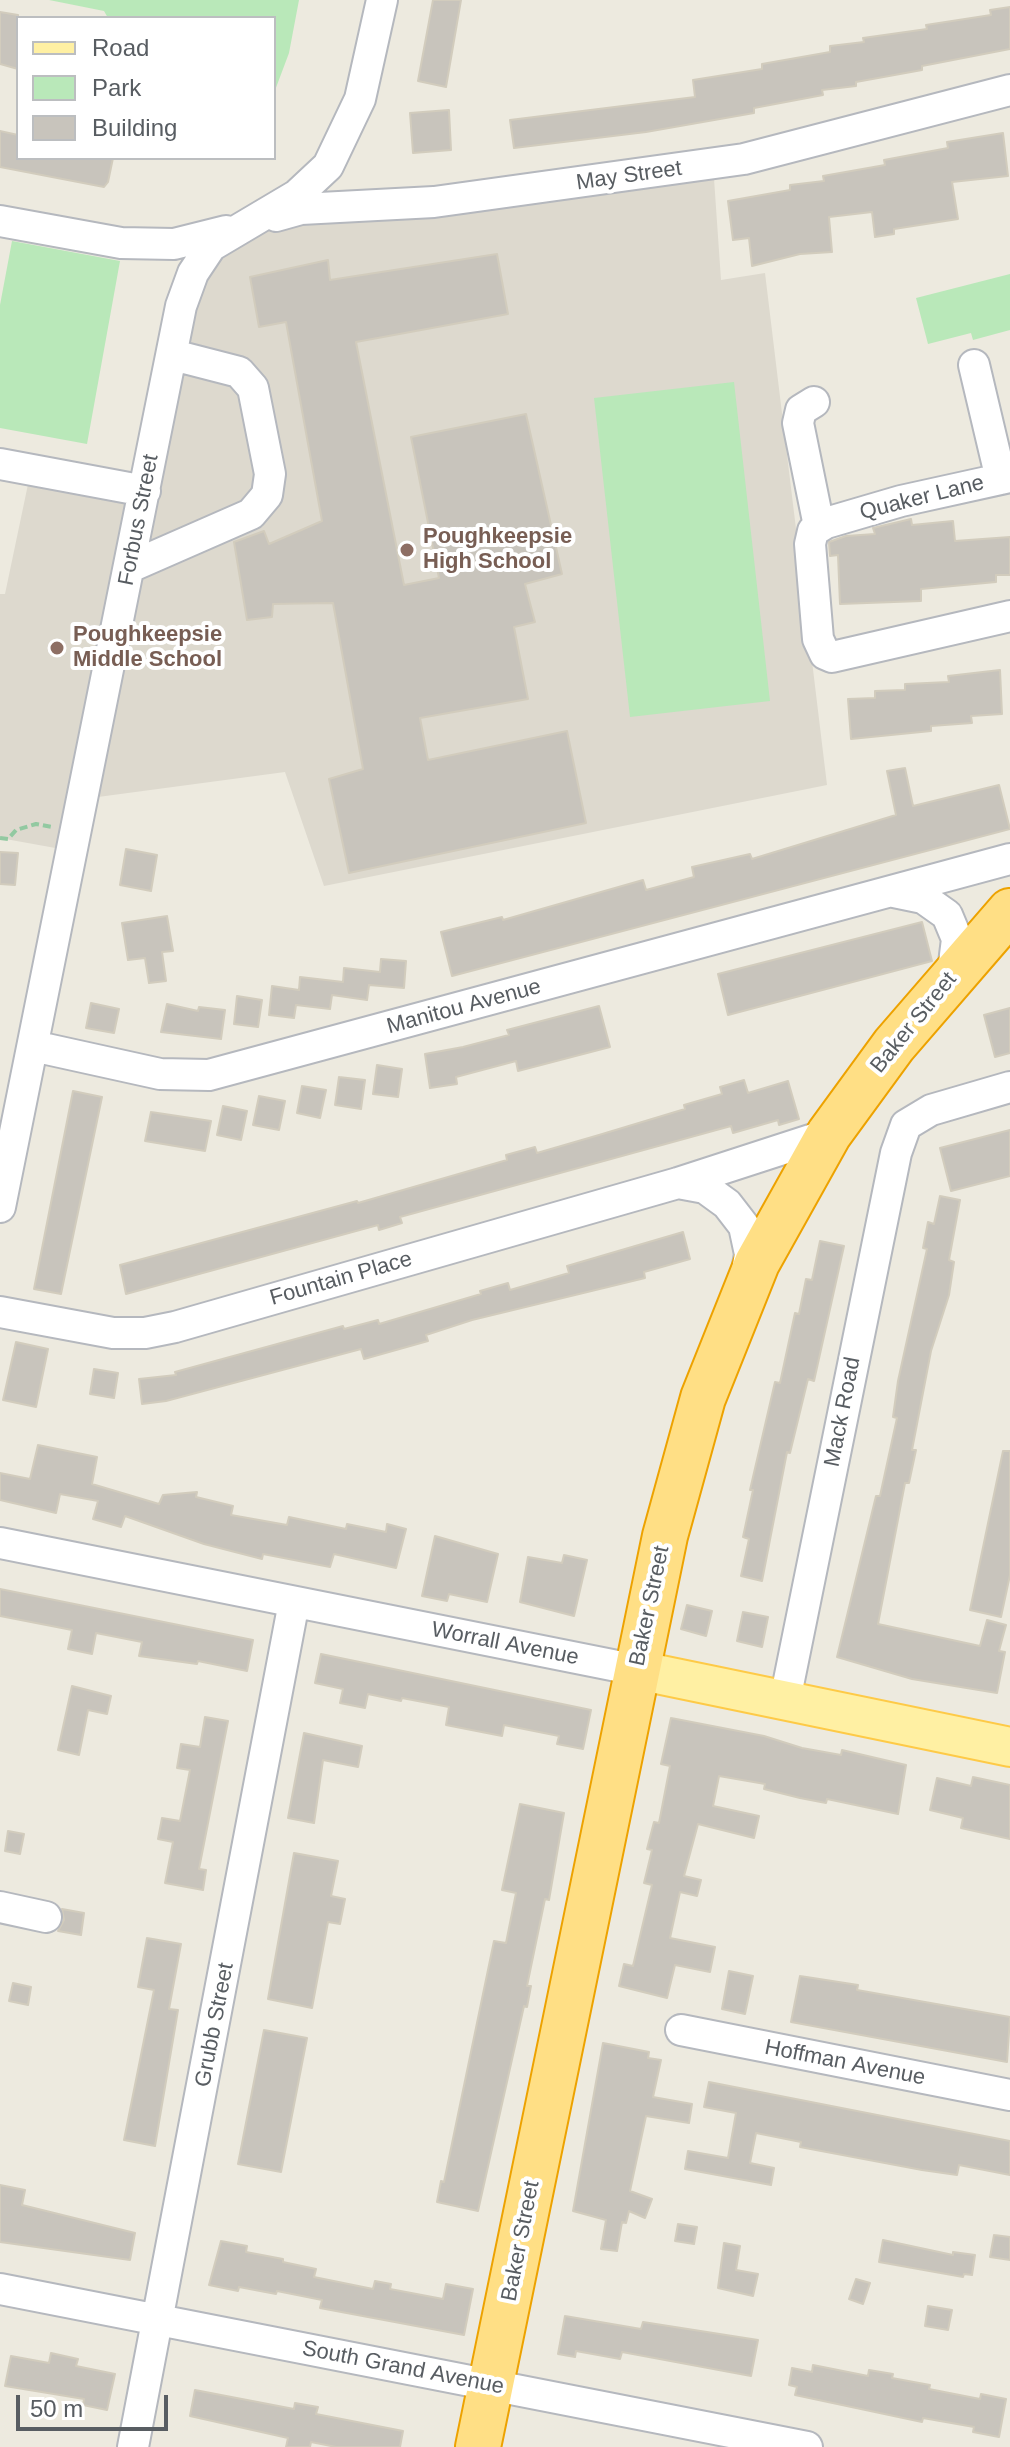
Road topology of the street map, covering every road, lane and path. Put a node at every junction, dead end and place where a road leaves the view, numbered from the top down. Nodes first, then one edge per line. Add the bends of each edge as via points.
1 (382, 0) edge
2 (1010, 90) edge
3 (0, 221) edge
4 (242, 224) junction
5 (173, 355) junction
6 (974, 365) dead end
7 (814, 402) dead end
8 (0, 464) edge
9 (1005, 478) edge
10 (145, 491) junction
11 (826, 524) junction
12 (130, 567) junction
13 (1010, 616) edge
14 (76, 833) junction
15 (0, 838) edge
16 (1010, 859) edge
17 (892, 891) junction
18 (1010, 911) edge
19 (940, 989) junction
20 (33, 1046) junction
21 (1010, 1087) edge
22 (829, 1134) junction
23 (678, 1183) junction
24 (0, 1207) edge
25 (743, 1295) junction
26 (0, 1312) edge
27 (0, 1543) edge
28 (294, 1602) junction
29 (637, 1670) junction
30 (785, 1700) junction
31 (1010, 1747) edge
32 (0, 1907) edge
33 (46, 1917) dead end
34 (681, 2030) dead end
35 (1010, 2095) edge
36 (0, 2289) edge
37 (160, 2320) junction
38 (491, 2385) junction
39 (133, 2447) edge
40 (478, 2447) edge
41 (807, 2447) edge

1 - 4 street, Forbus Street via 360,99 328,166 297,195
2 - 4 street, May Street via 744,159 434,202 301,209
3 - 4 street via 121,243 159,244 208,238
4 - 5 street, Forbus Street via 211,246 193,273
5 - 10 street, Forbus Street
5 - 12 street via 239,372 253,388 270,474 267,495 251,514
6 - 9 street
7 - 11 street via 801,410 798,423
8 - 10 street
9 - 11 street, Quaker Lane
10 - 12 street, Forbus Street
11 - 13 street via 810,544 818,639 825,654 832,657
12 - 14 street, Forbus Street
14 - 15 path via 36,824
14 - 20 street, Forbus Street
16 - 17 street, Manitou Avenue
17 - 19 street via 923,898 947,915 957,939 954,963
17 - 20 street, Manitou Avenue via 209,1075 160,1074
18 - 19 highway, Baker Street
19 - 22 highway, Baker Street
20 - 24 street, Forbus Street
21 - 30 street, Mack Road via 931,1110 906,1125 896,1153
22 - 23 street, Fountain Place
22 - 25 highway, Baker Street via 779,1219
23 - 25 street via 705,1188 744,1226 750,1254
23 - 26 street, Fountain Place via 145,1333 113,1333
25 - 29 highway, Baker Street via 682,1467
27 - 28 street, Worrall Avenue
28 - 29 street, Worrall Avenue
28 - 37 street, Grubb Street
29 - 30 main road, Worrall Avenue
29 - 38 highway, Baker Street
30 - 31 main road, Worrall Avenue
32 - 33 street
34 - 35 street, Hoffman Avenue
36 - 37 street, South Grand Avenue
37 - 38 street, South Grand Avenue
37 - 39 street, Grubb Street
38 - 40 highway, Baker Street
38 - 41 street, South Grand Avenue

